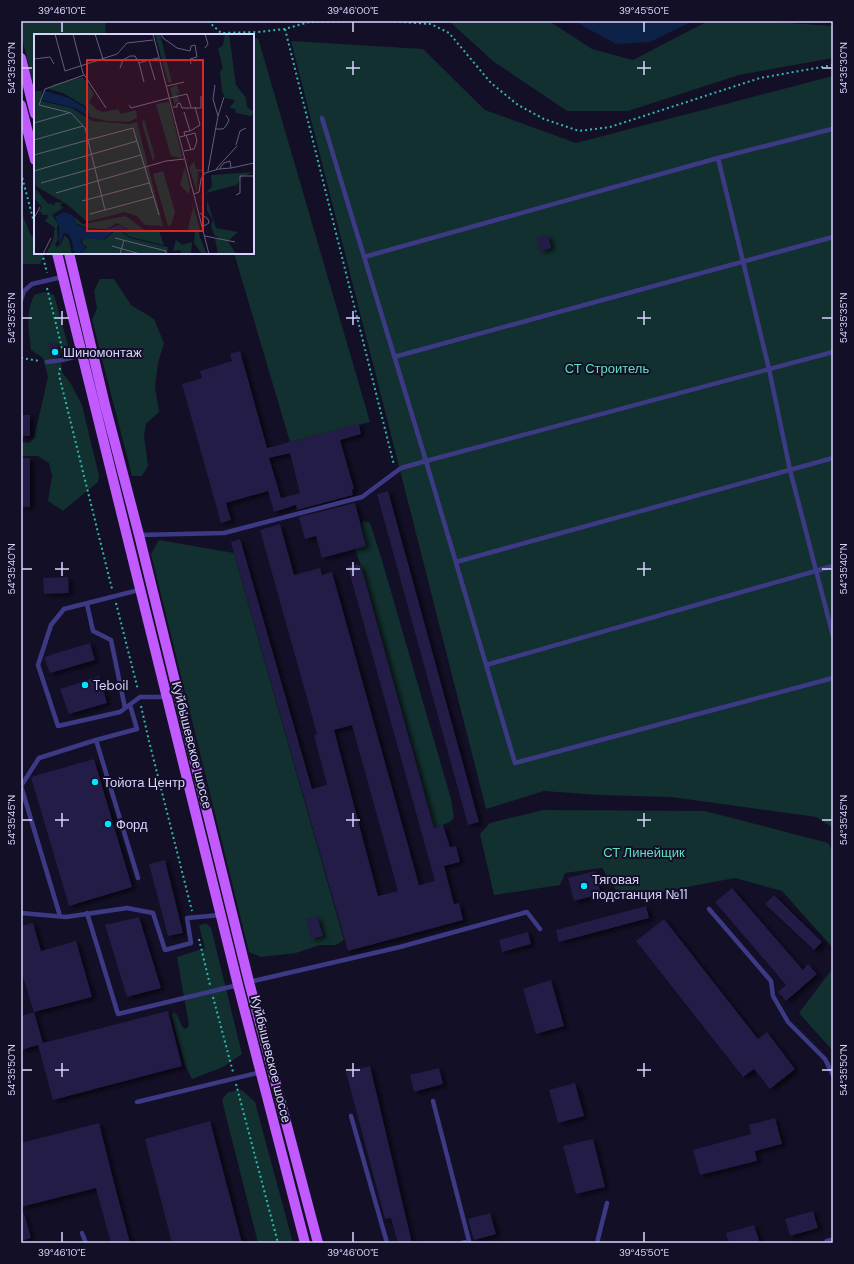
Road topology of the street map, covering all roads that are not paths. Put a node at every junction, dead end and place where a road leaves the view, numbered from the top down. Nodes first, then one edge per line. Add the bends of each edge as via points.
1 (21, 58) edge
2 (21, 105) edge
3 (34, 110) edge
4 (322, 118) dead end
5 (832, 129) dead end
6 (21, 134) edge
7 (30, 140) junction
8 (34, 156) edge
9 (718, 158) junction
10 (833, 237) edge
11 (56, 254) edge
12 (69, 254) edge
13 (364, 257) junction
14 (744, 262) junction
15 (62, 277) junction
16 (21, 300) edge
17 (833, 352) edge
18 (82, 355) junction
19 (394, 357) junction
20 (47, 362) road end
21 (770, 369) junction
22 (833, 458) edge
23 (426, 461) junction
24 (790, 470) junction
25 (139, 535) junction
26 (456, 562) junction
27 (833, 566) edge
28 (816, 570) junction
29 (139, 590) junction
30 (87, 604) junction
31 (833, 636) edge
32 (486, 665) junction
33 (833, 678) edge
34 (167, 698) junction
35 (128, 706) junction
36 (96, 740) junction
37 (138, 878) dead end
38 (709, 909) dead end
39 (21, 913) edge
40 (87, 913) junction
41 (221, 914) junction
42 (60, 916) junction
43 (540, 929) dead end
44 (250, 982) junction
45 (238, 985) junction
46 (261, 1072) junction
47 (833, 1075) edge
48 (433, 1101) dead end
49 (137, 1102) dead end
50 (352, 1116) dead end
51 (607, 1203) dead end
52 (82, 1233) dead end
53 (470, 1242) edge
54 (833, 1242) edge
55 (86, 1243) edge
56 (305, 1243) edge
57 (318, 1243) edge
58 (387, 1243) edge
59 (462, 1243) edge
60 (597, 1243) edge
61 (828, 1243) edge

1 - 3 main road
2 - 7 main road
4 - 13 lane
5 - 9 lane
6 - 7 lane
7 - 8 main road
9 - 13 lane
9 - 14 lane
10 - 14 lane
11 - 15 main road, Куйбышевское шоссе
12 - 25 main road, Куйбышевское шоссе
13 - 19 lane
14 - 19 lane
14 - 21 lane
15 - 16 lane via 32,284 24,291
15 - 18 main road, Куйбышевское шоссе
17 - 21 lane
18 - 20 lane
18 - 29 main road, Куйбышевское шоссе
19 - 23 lane
21 - 23 lane
21 - 24 lane
22 - 24 lane
23 - 25 lane via 401,468 362,496 224,533
23 - 26 lane
24 - 26 lane
24 - 28 lane
25 - 44 main road, Куйбышевское шоссе
26 - 32 lane
27 - 28 lane
28 - 31 lane
28 - 32 lane
29 - 30 lane
29 - 34 main road, Куйбышевское шоссе
30 - 35 lane via 93,631 111,640
30 - 35 lane via 64,609 51,625 38,665 58,726 120,712
32 - 33 lane via 515,763
34 - 35 lane via 140,698
34 - 41 main road, Куйбышевское шоссе
35 - 36 lane via 137,729
36 - 37 lane
36 - 42 lane via 39,758 21,786
38 - 47 lane via 771,981 773,996 788,1022 825,1059
39 - 42 lane
40 - 41 lane via 126,908 153,913 165,950 191,943 187,918
40 - 42 lane
40 - 45 lane via 118,1014
41 - 45 main road, Куйбышевское шоссе
43 - 44 lane via 527,912 400,947
44 - 57 main road, Куйбышевское шоссе
45 - 46 main road, Куйбышевское шоссе
46 - 49 lane
46 - 56 main road, Куйбышевское шоссе
48 - 53 lane
50 - 58 lane
51 - 60 lane
52 - 55 lane
53 - 59 lane
54 - 61 street

